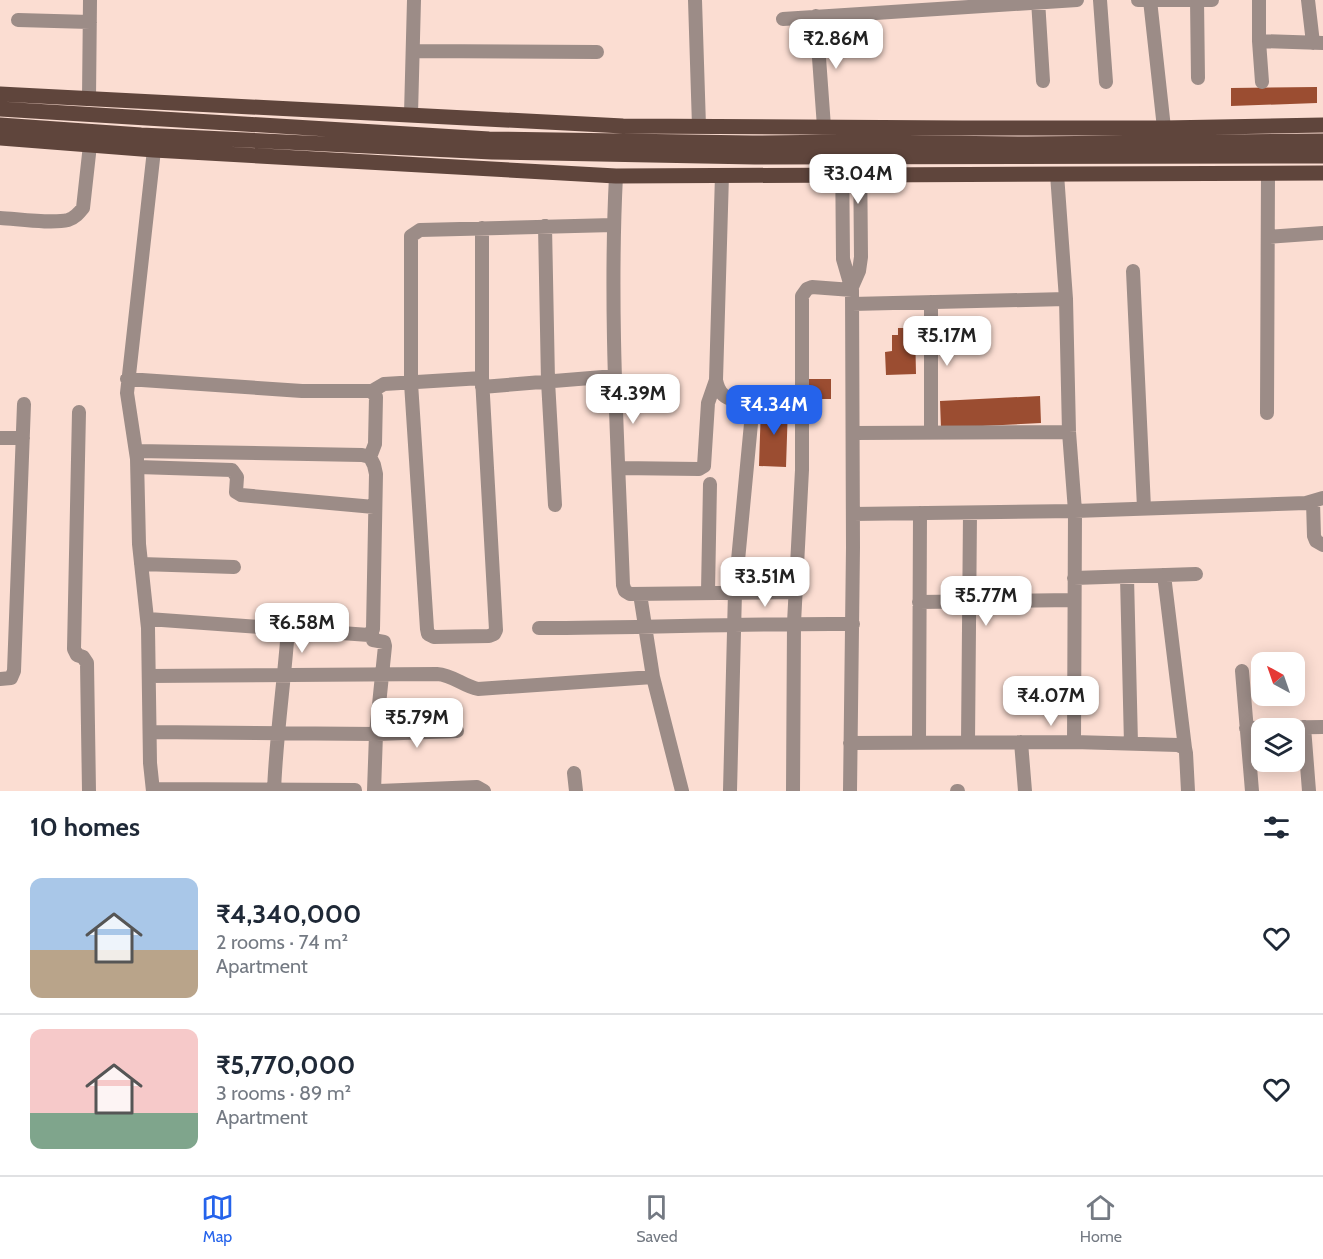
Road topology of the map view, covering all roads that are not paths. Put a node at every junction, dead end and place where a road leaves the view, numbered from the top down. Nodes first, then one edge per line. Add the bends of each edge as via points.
1 (90, 0) edge
2 (414, 0) edge
3 (695, 0) edge
4 (1077, 0) edge
5 (1100, 0) edge
6 (1138, 0) edge
7 (1150, 0) edge
8 (1197, 0) edge
9 (1212, 0) edge
10 (1259, 0) edge
11 (1308, 0) edge
12 (1038, 2) edge
13 (850, 7) edge
14 (816, 16) junction
15 (783, 19) dead end
16 (18, 20) dead end
17 (90, 22) junction
18 (1259, 41) junction
19 (1318, 43) edge
20 (413, 51) junction
21 (597, 52) dead end
22 (1198, 78) dead end
23 (1043, 81) dead end
24 (1106, 82) dead end
25 (1262, 82) dead end
26 (0, 94) edge
27 (89, 99) junction
28 (0, 109) edge
29 (411, 114) junction
30 (0, 125) edge
31 (1323, 125) edge
32 (699, 126) junction
33 (824, 127) junction
34 (1164, 128) junction
35 (0, 138) edge
36 (91, 138) junction
37 (1323, 141) edge
38 (842, 142) junction
39 (860, 143) junction
40 (154, 150) junction
41 (1323, 156) edge
42 (1268, 173) junction
43 (1323, 173) edge
44 (1057, 174) junction
45 (722, 175) junction
46 (616, 176) junction
47 (842, 176) junction
48 (861, 176) junction
49 (0, 218) edge
50 (613, 225) junction
51 (545, 226) junction
52 (482, 228) junction
53 (1323, 233) edge
54 (1268, 237) junction
55 (1133, 271) dead end
56 (852, 294) junction
57 (1066, 299) junction
58 (930, 302) junction
59 (615, 376) junction
60 (127, 379) junction
61 (716, 380) junction
62 (548, 381) junction
63 (411, 383) junction
64 (482, 383) junction
65 (372, 391) junction
66 (24, 404) dead end
67 (79, 412) dead end
68 (1267, 413) dead end
69 (1069, 432) junction
70 (853, 433) junction
71 (931, 433) junction
72 (0, 438) edge
73 (23, 438) junction
74 (136, 451) junction
75 (370, 457) junction
76 (138, 467) junction
77 (619, 468) junction
78 (710, 484) dead end
79 (1318, 500) edge
80 (555, 506) dead end
81 (374, 507) junction
82 (1144, 508) junction
83 (1075, 511) junction
84 (920, 513) junction
85 (970, 513) junction
86 (853, 514) junction
87 (1323, 545) edge
88 (141, 564) junction
89 (234, 567) dead end
90 (1196, 574) dead end
91 (1164, 575) junction
92 (1127, 577) junction
93 (1074, 578) junction
94 (708, 592) junction
95 (735, 592) junction
96 (796, 592) junction
97 (640, 594) junction
98 (1074, 600) junction
99 (970, 602) junction
100 (919, 603) junction
101 (148, 619) junction
102 (794, 623) junction
103 (853, 624) junction
104 (733, 626) junction
105 (539, 628) dead end
106 (645, 628) junction
107 (288, 629) junction
108 (372, 633) junction
109 (1242, 671) dead end
110 (149, 676) junction
111 (285, 676) junction
112 (382, 676) junction
113 (653, 677) junction
114 (0, 679) edge
115 (1305, 727) edge
116 (1323, 727) edge
117 (1246, 728) junction
118 (1251, 728) edge
119 (457, 731) dead end
120 (150, 732) junction
121 (277, 732) junction
122 (376, 734) junction
123 (1305, 740) edge
124 (919, 742) junction
125 (968, 742) junction
126 (1021, 742) junction
127 (1074, 742) junction
128 (850, 743) junction
129 (1131, 744) junction
130 (1185, 748) junction
131 (574, 773) dead end
132 (153, 790) edge
133 (355, 790) edge
134 (89, 791) edge
135 (274, 791) edge
136 (374, 791) edge
137 (379, 791) edge
138 (484, 791) edge
139 (576, 791) edge
140 (682, 791) edge
141 (730, 791) edge
142 (792, 791) edge
143 (850, 791) edge
144 (1025, 791) edge
145 (1188, 791) edge
146 (1252, 791) edge
147 (1309, 791) edge

1 - 17 street
2 - 20 street
3 - 32 street
4 - 12 street
5 - 24 street
6 - 7 street
7 - 8 street
7 - 34 street
8 - 9 street
8 - 22 street
10 - 18 street
11 - 19 street
12 - 13 street
12 - 23 street
13 - 14 street
14 - 15 street
14 - 33 street
16 - 17 street
17 - 27 street
18 - 19 street
18 - 25 street
20 - 21 street
20 - 29 street
26 - 27 main road
27 - 29 main road
28 - 38 main road via 489,139
29 - 32 main road via 623,126
30 - 36 main road
31 - 34 main road
32 - 33 main road
33 - 38 main road
34 - 39 main road
35 - 36 main road
36 - 38 main road via 743,157
36 - 40 main road
36 - 49 street via 83,208 78,215 60,221
37 - 39 main road
38 - 39 main road
38 - 39 main road
38 - 47 street
39 - 41 main road
39 - 48 street
40 - 46 main road
40 - 60 street
42 - 43 main road
42 - 44 main road
42 - 54 street
44 - 48 main road
44 - 57 street
45 - 46 main road
45 - 47 main road
45 - 61 street
46 - 50 street
47 - 48 main road
47 - 56 street via 843,259
48 - 56 street via 860,264
50 - 51 street
50 - 59 street
51 - 52 street
51 - 62 street
52 - 63 street via 420,230 411,236
52 - 64 street
53 - 54 street
54 - 68 street
55 - 82 street
56 - 58 street
56 - 70 street
56 - 96 street via 812,287 802,296 802,470
57 - 58 street
57 - 69 street
58 - 71 street
59 - 62 street
59 - 77 street
60 - 65 street via 302,391
60 - 74 street
61 - 77 street via 708,403 704,466
61 - 95 street via 722,396 742,403 752,413
62 - 64 street
62 - 80 street
63 - 64 street
63 - 64 street via 427,629 434,637 489,636 496,630
63 - 65 street via 384,384
65 - 75 street via 376,397 375,444
66 - 73 street
67 - 134 street via 74,649 87,663
69 - 71 street
69 - 83 street
70 - 71 street
70 - 86 street
72 - 73 street
73 - 114 street via 14,671 11,678
74 - 75 street
74 - 76 street
75 - 81 street via 376,474
76 - 81 street via 232,470 237,477 236,492 241,495
76 - 88 street
77 - 97 street via 623,585 630,594
78 - 94 street
79 - 82 street
79 - 87 street via 1314,536
81 - 108 street
82 - 83 street
83 - 85 street
83 - 93 street
84 - 85 street
84 - 86 street
84 - 100 street
85 - 99 street
86 - 103 street
88 - 89 street
88 - 101 street
90 - 91 street
91 - 92 street
91 - 130 street
92 - 93 street
92 - 129 street
93 - 98 street
94 - 95 street
94 - 97 street
95 - 96 street
95 - 104 street
96 - 102 street
97 - 106 street
98 - 99 street
98 - 127 street
99 - 100 street
99 - 125 street
100 - 124 street
101 - 107 street
101 - 110 street
102 - 103 street
102 - 104 street
102 - 142 street
103 - 128 street
104 - 106 street
104 - 141 street
105 - 106 street
106 - 113 street
107 - 108 street
107 - 111 street
108 - 112 street via 373,640 385,644
109 - 117 street
110 - 111 street
110 - 120 street
111 - 112 street
111 - 121 street
112 - 113 street via 444,674 478,689
112 - 122 street
113 - 140 street
115 - 116 street
117 - 118 street
117 - 146 street
119 - 122 street
120 - 121 street
120 - 132 street
121 - 122 street
121 - 135 street
122 - 136 street
123 - 147 street
124 - 125 street
124 - 128 street
125 - 126 street
126 - 127 street
126 - 144 street
127 - 129 street
128 - 143 street
129 - 130 street
130 - 145 street
131 - 139 street
132 - 135 street
133 - 135 street
137 - 138 street via 477,787

